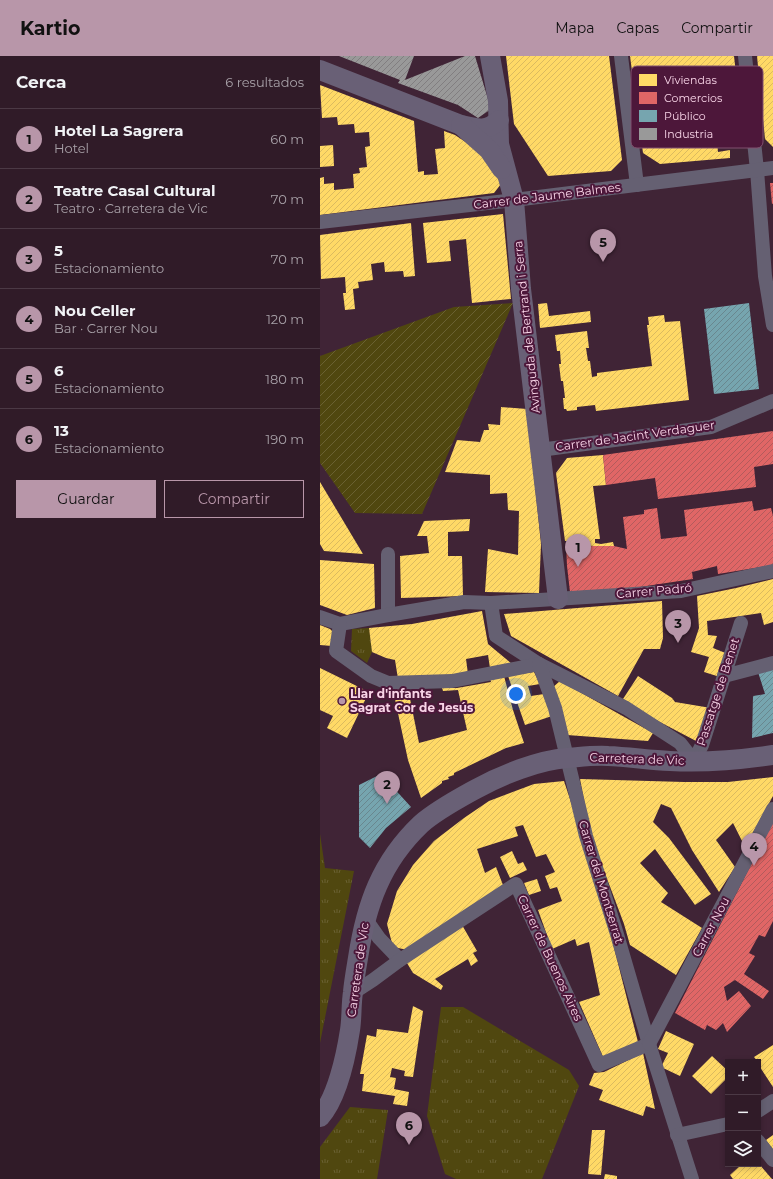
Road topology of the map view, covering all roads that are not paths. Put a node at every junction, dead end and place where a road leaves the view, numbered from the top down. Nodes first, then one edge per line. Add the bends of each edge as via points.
1 (490, 56) edge
2 (621, 56) edge
3 (744, 56) edge
4 (745, 66) edge
5 (320, 70) edge
6 (499, 120) junction
7 (461, 125) junction
8 (631, 137) edge
9 (632, 148) edge
10 (754, 148) edge
11 (773, 168) edge
12 (757, 170) junction
13 (637, 185) junction
14 (512, 191) junction
15 (320, 222) edge
16 (773, 325) edge
17 (773, 401) edge
18 (540, 450) junction
19 (388, 554) dead end
20 (773, 571) edge
21 (558, 599) junction
22 (491, 603) junction
23 (388, 615) junction
24 (320, 617) edge
25 (741, 623) dead end
26 (340, 624) junction
27 (773, 663) edge
28 (539, 664) junction
29 (724, 676) junction
30 (773, 755) edge
31 (566, 758) junction
32 (694, 761) junction
33 (773, 809) edge
34 (365, 918) junction
35 (400, 960) junction
36 (353, 993) junction
37 (649, 1044) junction
38 (773, 1101) edge
39 (761, 1108) edge
40 (322, 1115) edge
41 (725, 1125) edge
42 (678, 1135) junction
43 (761, 1145) edge
44 (773, 1160) edge
45 (692, 1179) edge

1 - 6 street, Avinguda de Bertrand i Serra
2 - 8 street
3 - 4 street
5 - 7 street
6 - 7 street via 492,126 480,129
6 - 14 street, Avinguda de Bertrand i Serra via 499,144
7 - 14 street via 489,150
9 - 13 street
10 - 12 street
11 - 12 street, Carrer de Jaume Balmes
12 - 13 street, Carrer de Jaume Balmes
12 - 16 street via 765,276
13 - 14 street, Carrer de Jaume Balmes
14 - 15 street, Carrer de Jaume Balmes
14 - 18 street, Avinguda de Bertrand i Serra
17 - 18 street, Carrer de Jacint Verdaguer via 711,427
18 - 21 street, Avinguda de Bertrand i Serra
19 - 23 street
20 - 21 street, Carrer Padró via 681,591
21 - 22 street, Carrer Padró
22 - 23 street via 464,602
22 - 28 street via 496,636
23 - 26 street
24 - 26 street
25 - 29 street, Passatge de Benet
26 - 28 street via 336,651 371,676 388,683 452,681
27 - 29 street
28 - 31 street, Carrer del Montserrat via 555,708
28 - 32 street via 626,708 680,743
29 - 32 street, Passatge de Benet via 702,745
30 - 32 street, Carretera de Vic via 736,760
31 - 32 street, Carretera de Vic via 606,756 671,762
31 - 34 street, Carretera de Vic via 548,760 496,778 451,803 422,823 403,843 390,862
31 - 37 street, Carrer del Montserrat via 586,836
33 - 37 street, Carrer Nou
34 - 35 street via 378,938
34 - 36 street, Carretera de Vic
35 - 36 street, Carrer de Buenos Aires
35 - 37 street, Carrer de Buenos Aires via 516,884 599,1065
36 - 40 street, Carretera de Vic via 350,1030 342,1069 336,1091
37 - 42 street, Carrer del Montserrat
38 - 39 street
41 - 42 street
42 - 45 street, Carrer del Montserrat
43 - 44 street

